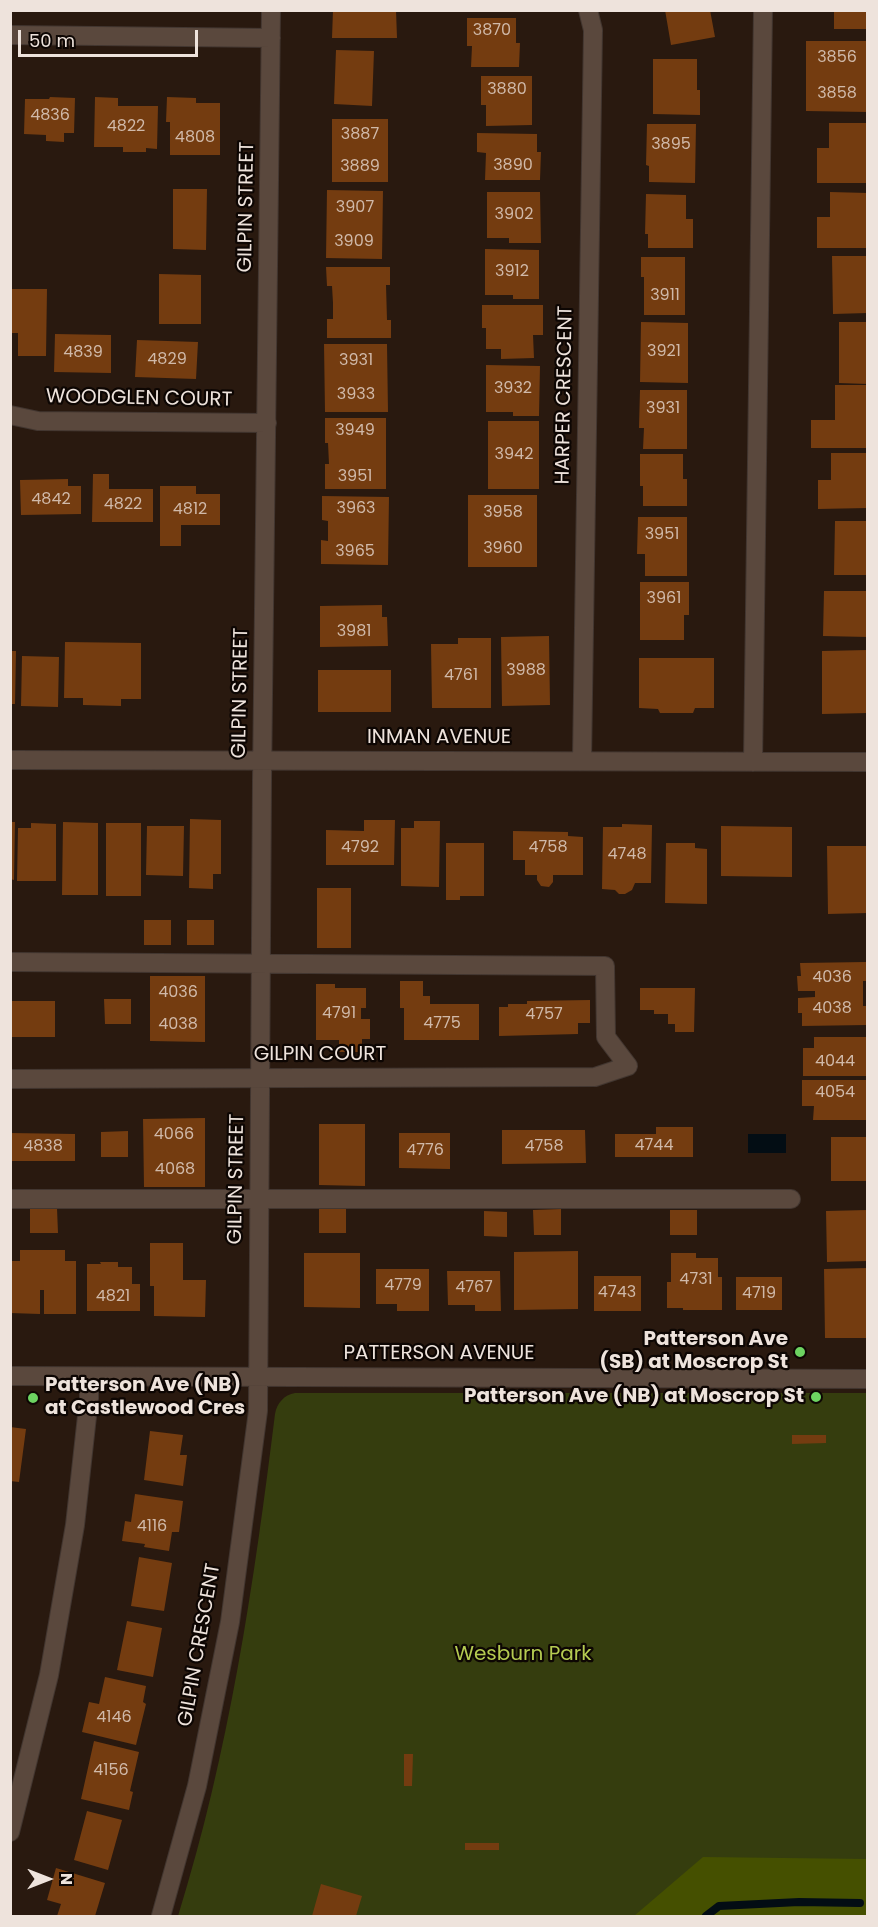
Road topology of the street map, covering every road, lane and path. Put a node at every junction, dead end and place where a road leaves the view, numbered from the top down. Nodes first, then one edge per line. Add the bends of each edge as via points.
1 (271, 10) edge
2 (588, 10) edge
3 (763, 10) edge
4 (10, 35) edge
5 (271, 38) junction
6 (10, 415) edge
7 (267, 423) junction
8 (10, 760) edge
9 (262, 761) junction
10 (582, 761) junction
11 (753, 762) junction
12 (867, 762) edge
13 (10, 962) edge
14 (262, 963) junction
15 (261, 1078) junction
16 (10, 1079) edge
17 (10, 1199) edge
18 (259, 1199) junction
19 (791, 1199) dead end
20 (10, 1376) edge
21 (260, 1376) junction
22 (88, 1377) junction
23 (867, 1379) edge
24 (10, 1832) edge
25 (161, 1917) edge

1 - 5 street, GILPIN STREET
2 - 10 street, HARPER CRESCENT via 593,30
3 - 11 street
4 - 5 street
5 - 7 street, GILPIN STREET
6 - 7 street, WOODGLEN COURT via 38,421
7 - 9 street, GILPIN STREET
8 - 9 street, INMAN AVENUE
9 - 10 street, INMAN AVENUE
9 - 14 street, GILPIN STREET
10 - 11 street, INMAN AVENUE
11 - 12 street, INMAN AVENUE
13 - 14 street
14 - 15 street, GILPIN STREET
14 - 15 street, GILPIN COURT via 605,966 606,1037 628,1066 595,1077
15 - 16 street, GILPIN COURT
15 - 18 street, GILPIN STREET
17 - 18 street
18 - 19 street
18 - 21 street, GILPIN STREET
20 - 22 street, PATTERSON AVENUE
21 - 22 street, PATTERSON AVENUE
21 - 23 street, PATTERSON AVENUE
21 - 25 street, GILPIN CRESCENT via 230,1622 197,1786
22 - 24 street via 75,1525 49,1676

